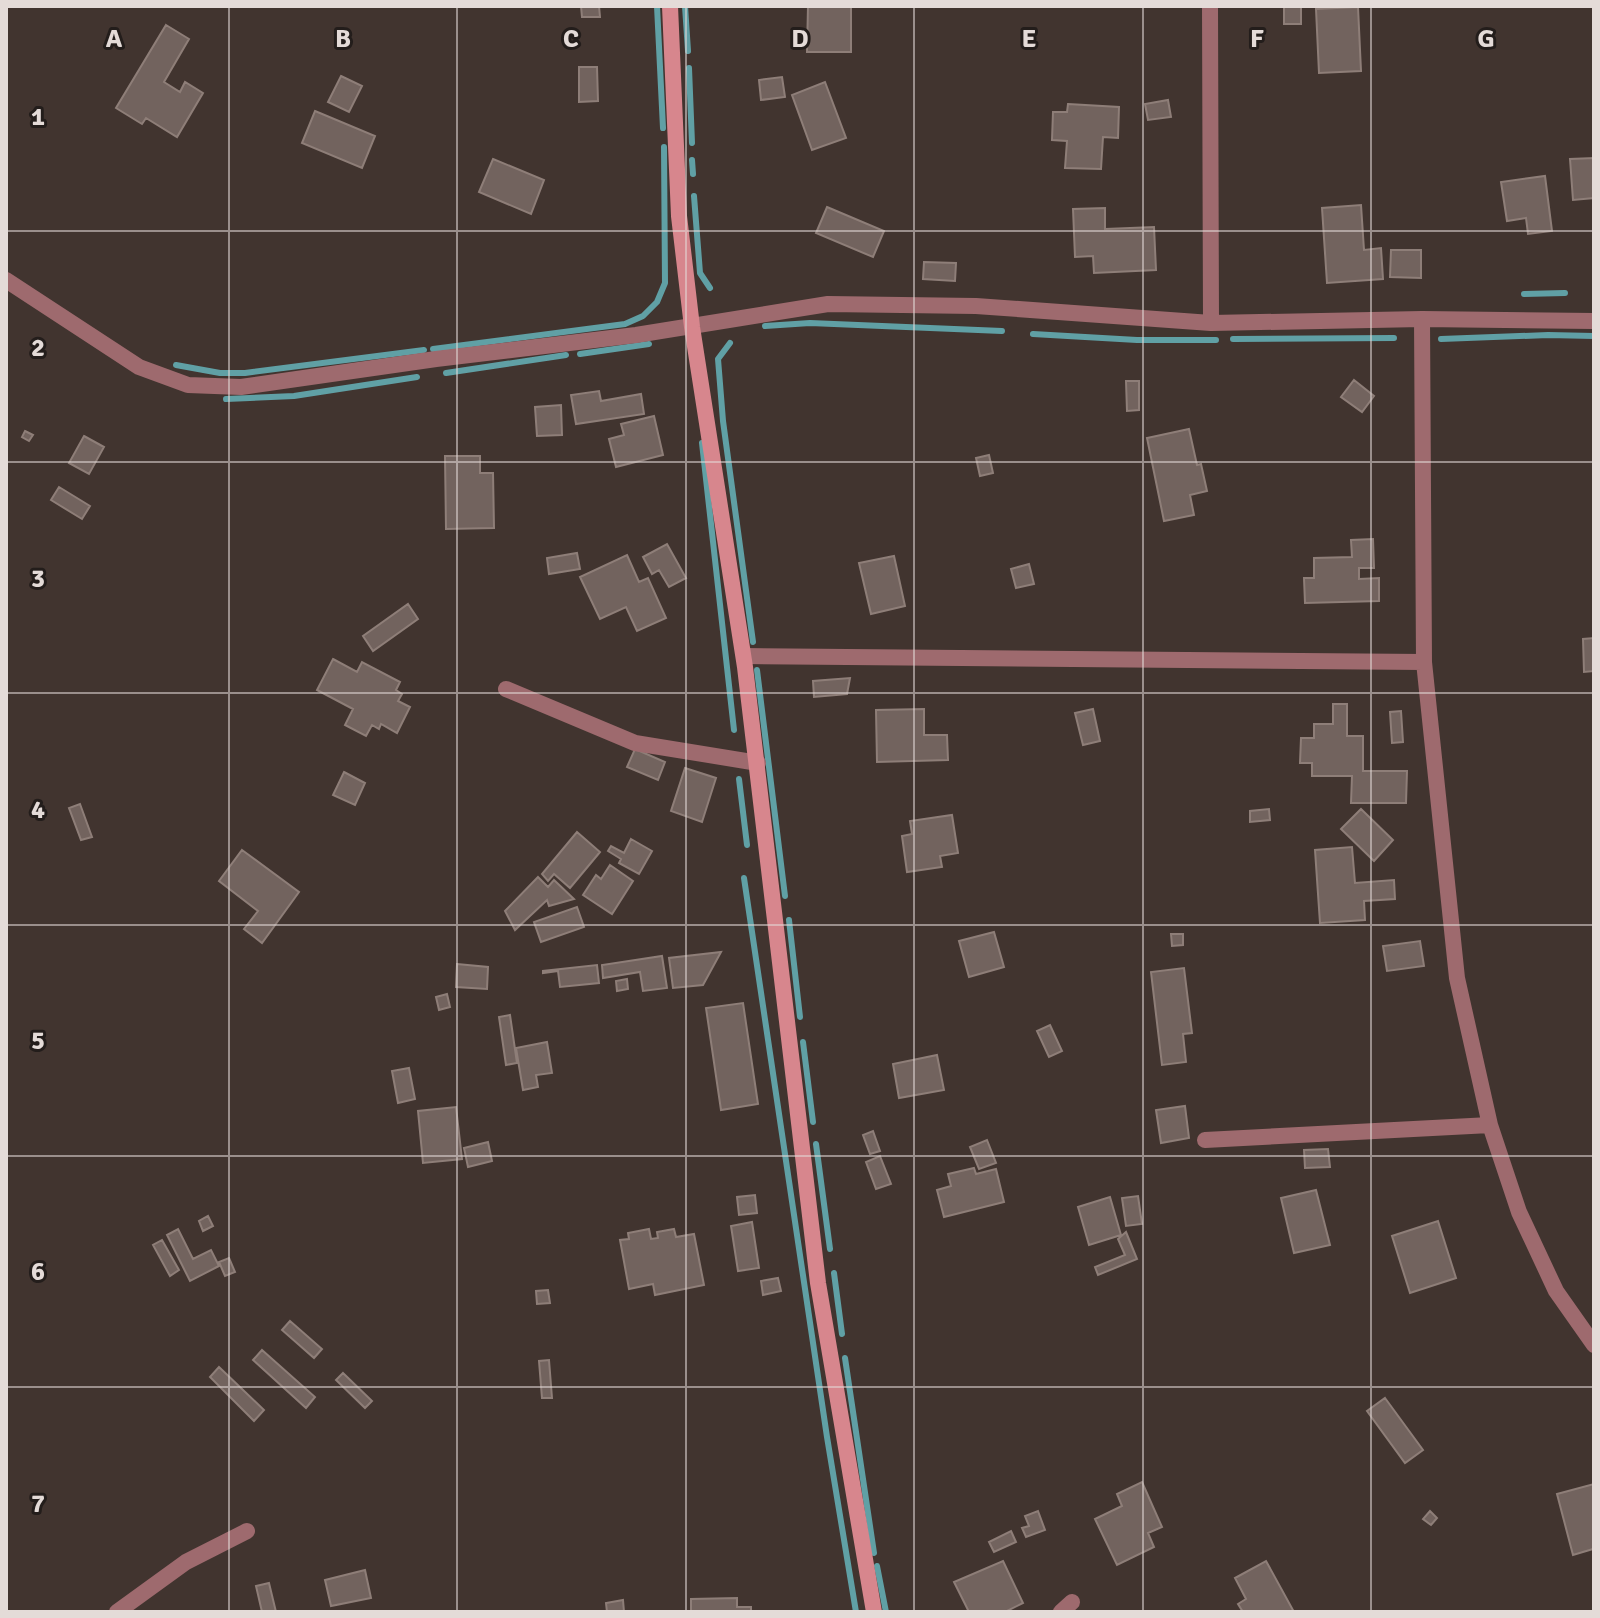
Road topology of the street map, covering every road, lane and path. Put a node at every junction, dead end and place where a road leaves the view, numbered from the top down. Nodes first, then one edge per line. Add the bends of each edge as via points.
1 (670, 6) edge
2 (1210, 6) edge
3 (6, 280) edge
4 (1422, 319) junction
5 (1594, 321) edge
6 (1211, 323) junction
7 (692, 327) junction
8 (744, 656) junction
9 (1424, 662) junction
10 (506, 689) dead end
11 (758, 763) junction
12 (1490, 1125) junction
13 (1205, 1140) dead end
14 (1594, 1345) edge
15 (247, 1531) dead end
16 (117, 1612) edge
17 (874, 1612) edge

1 - 7 street via 679,216
2 - 6 street
3 - 7 street via 139,367 188,385 241,387
4 - 5 street
4 - 6 street
4 - 9 street
6 - 7 street via 976,306 828,304
7 - 8 street
8 - 9 street
8 - 11 street
9 - 12 street via 1457,978
10 - 11 street via 635,743
11 - 17 street via 818,1283
12 - 13 street
12 - 14 street via 1519,1212 1556,1291
15 - 16 street via 186,1562

